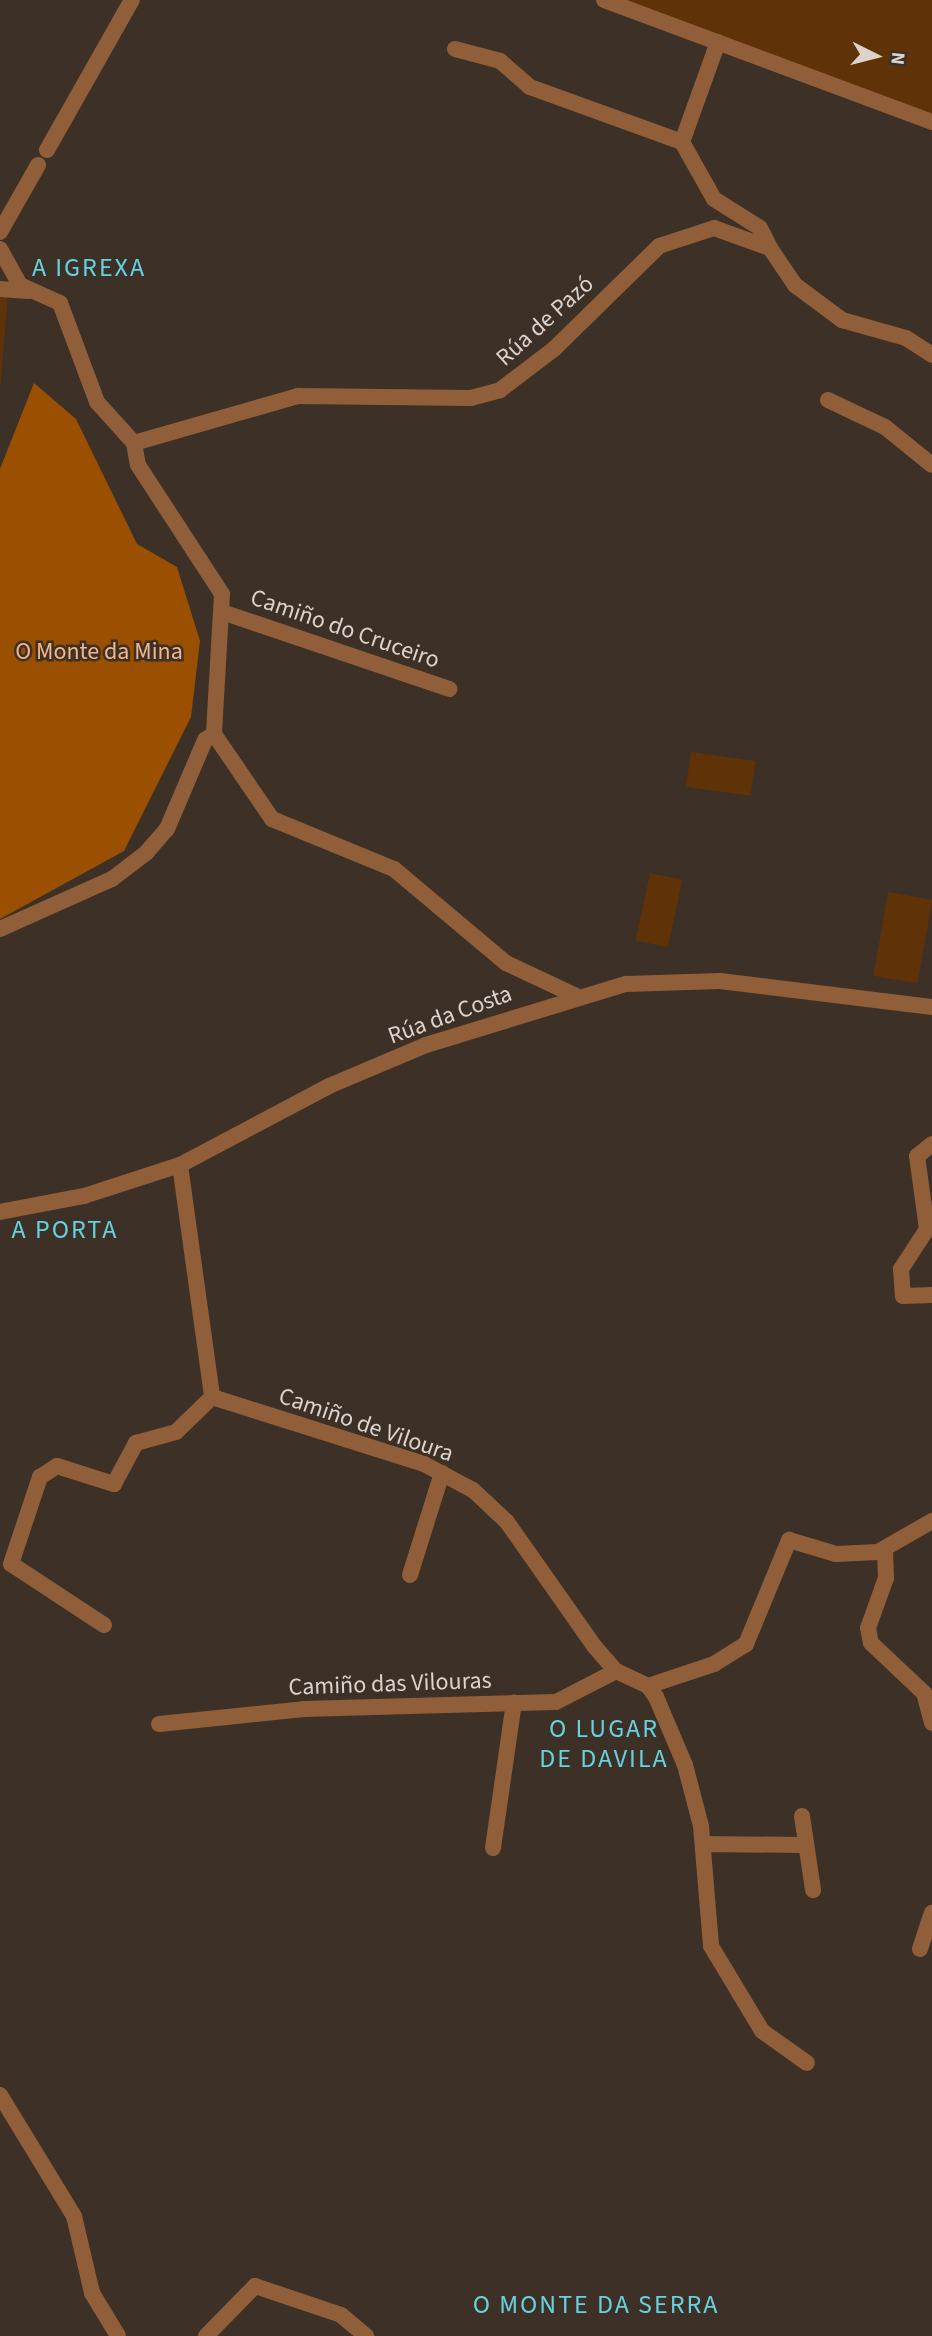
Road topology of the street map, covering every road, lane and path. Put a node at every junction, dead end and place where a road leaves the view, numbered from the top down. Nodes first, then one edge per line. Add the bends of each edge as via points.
1 (132, 0) edge
2 (604, 0) edge
3 (718, 42) junction
4 (455, 48) dead end
5 (932, 121) edge
6 (682, 142) junction
7 (47, 150) dead end
8 (38, 165) dead end
9 (0, 232) edge
10 (769, 248) junction
11 (0, 249) edge
12 (0, 289) edge
13 (28, 291) junction
14 (932, 355) edge
15 (828, 400) dead end
16 (134, 443) junction
17 (932, 465) edge
18 (225, 613) junction
19 (450, 689) dead end
20 (214, 734) junction
21 (0, 929) edge
22 (576, 996) junction
23 (932, 1007) edge
24 (932, 1144) edge
25 (180, 1165) junction
26 (3, 1207) edge
27 (932, 1295) edge
28 (212, 1396) junction
29 (442, 1473) junction
30 (932, 1521) edge
31 (885, 1550) junction
32 (410, 1575) dead end
33 (104, 1625) dead end
34 (616, 1671) junction
35 (648, 1686) junction
36 (514, 1703) junction
37 (932, 1723) edge
38 (159, 1724) dead end
39 (802, 1816) dead end
40 (703, 1844) junction
41 (804, 1845) junction
42 (493, 1848) dead end
43 (813, 1890) dead end
44 (932, 1913) edge
45 (920, 1949) dead end
46 (807, 2063) dead end
47 (0, 2095) edge
48 (118, 2336) edge
49 (206, 2336) edge
50 (366, 2336) edge

1 - 7 street
2 - 3 street
3 - 5 street
3 - 6 street
4 - 6 street via 508,65 530,87
6 - 10 street via 714,199 760,228
8 - 9 street
10 - 14 street via 795,285 842,320 906,338
10 - 16 street, Rúa de Pazó via 714,228 674,239 641,261 534,366 485,395 298,396
11 - 13 street
12 - 13 street
13 - 16 street via 60,303 97,402
15 - 17 street via 885,427
16 - 18 street, Camiño do Cruceiro via 138,465 214,577
18 - 19 street, Camiño do Cruceiro
18 - 20 street, Camiño do Cruceiro via 212,698
20 - 21 street via 205,740 167,829 146,853 112,878
20 - 22 street via 272,819 394,869 506,963
22 - 23 street, Rúa da Costa via 691,979 800,987
22 - 25 street, Rúa da Costa via 467,1029 329,1086
24 - 27 street via 917,1156 927,1229 901,1269 903,1296
25 - 26 street, Rúa da Costa via 84,1196
25 - 28 street
28 - 29 street, Camiño de Viloura
28 - 33 street via 176,1432 136,1443 114,1484 57,1466 40,1477 11,1564
29 - 32 street
29 - 34 street, Camiño de Viloura via 507,1522
30 - 31 street
31 - 35 street via 835,1554 789,1540 746,1644 713,1664
31 - 37 street via 879,1609 868,1628 871,1643 924,1693
34 - 35 street, Camiño de Viloura
34 - 36 street, Camiño das Vilouras via 570,1699
35 - 40 street via 685,1765
36 - 38 street, Camiño das Vilouras via 303,1709
36 - 42 street
39 - 41 street
40 - 41 street
40 - 46 street via 711,1946 762,2031
41 - 43 street
44 - 45 street
47 - 48 street via 74,2216 92,2293
49 - 50 street via 255,2286 341,2315

